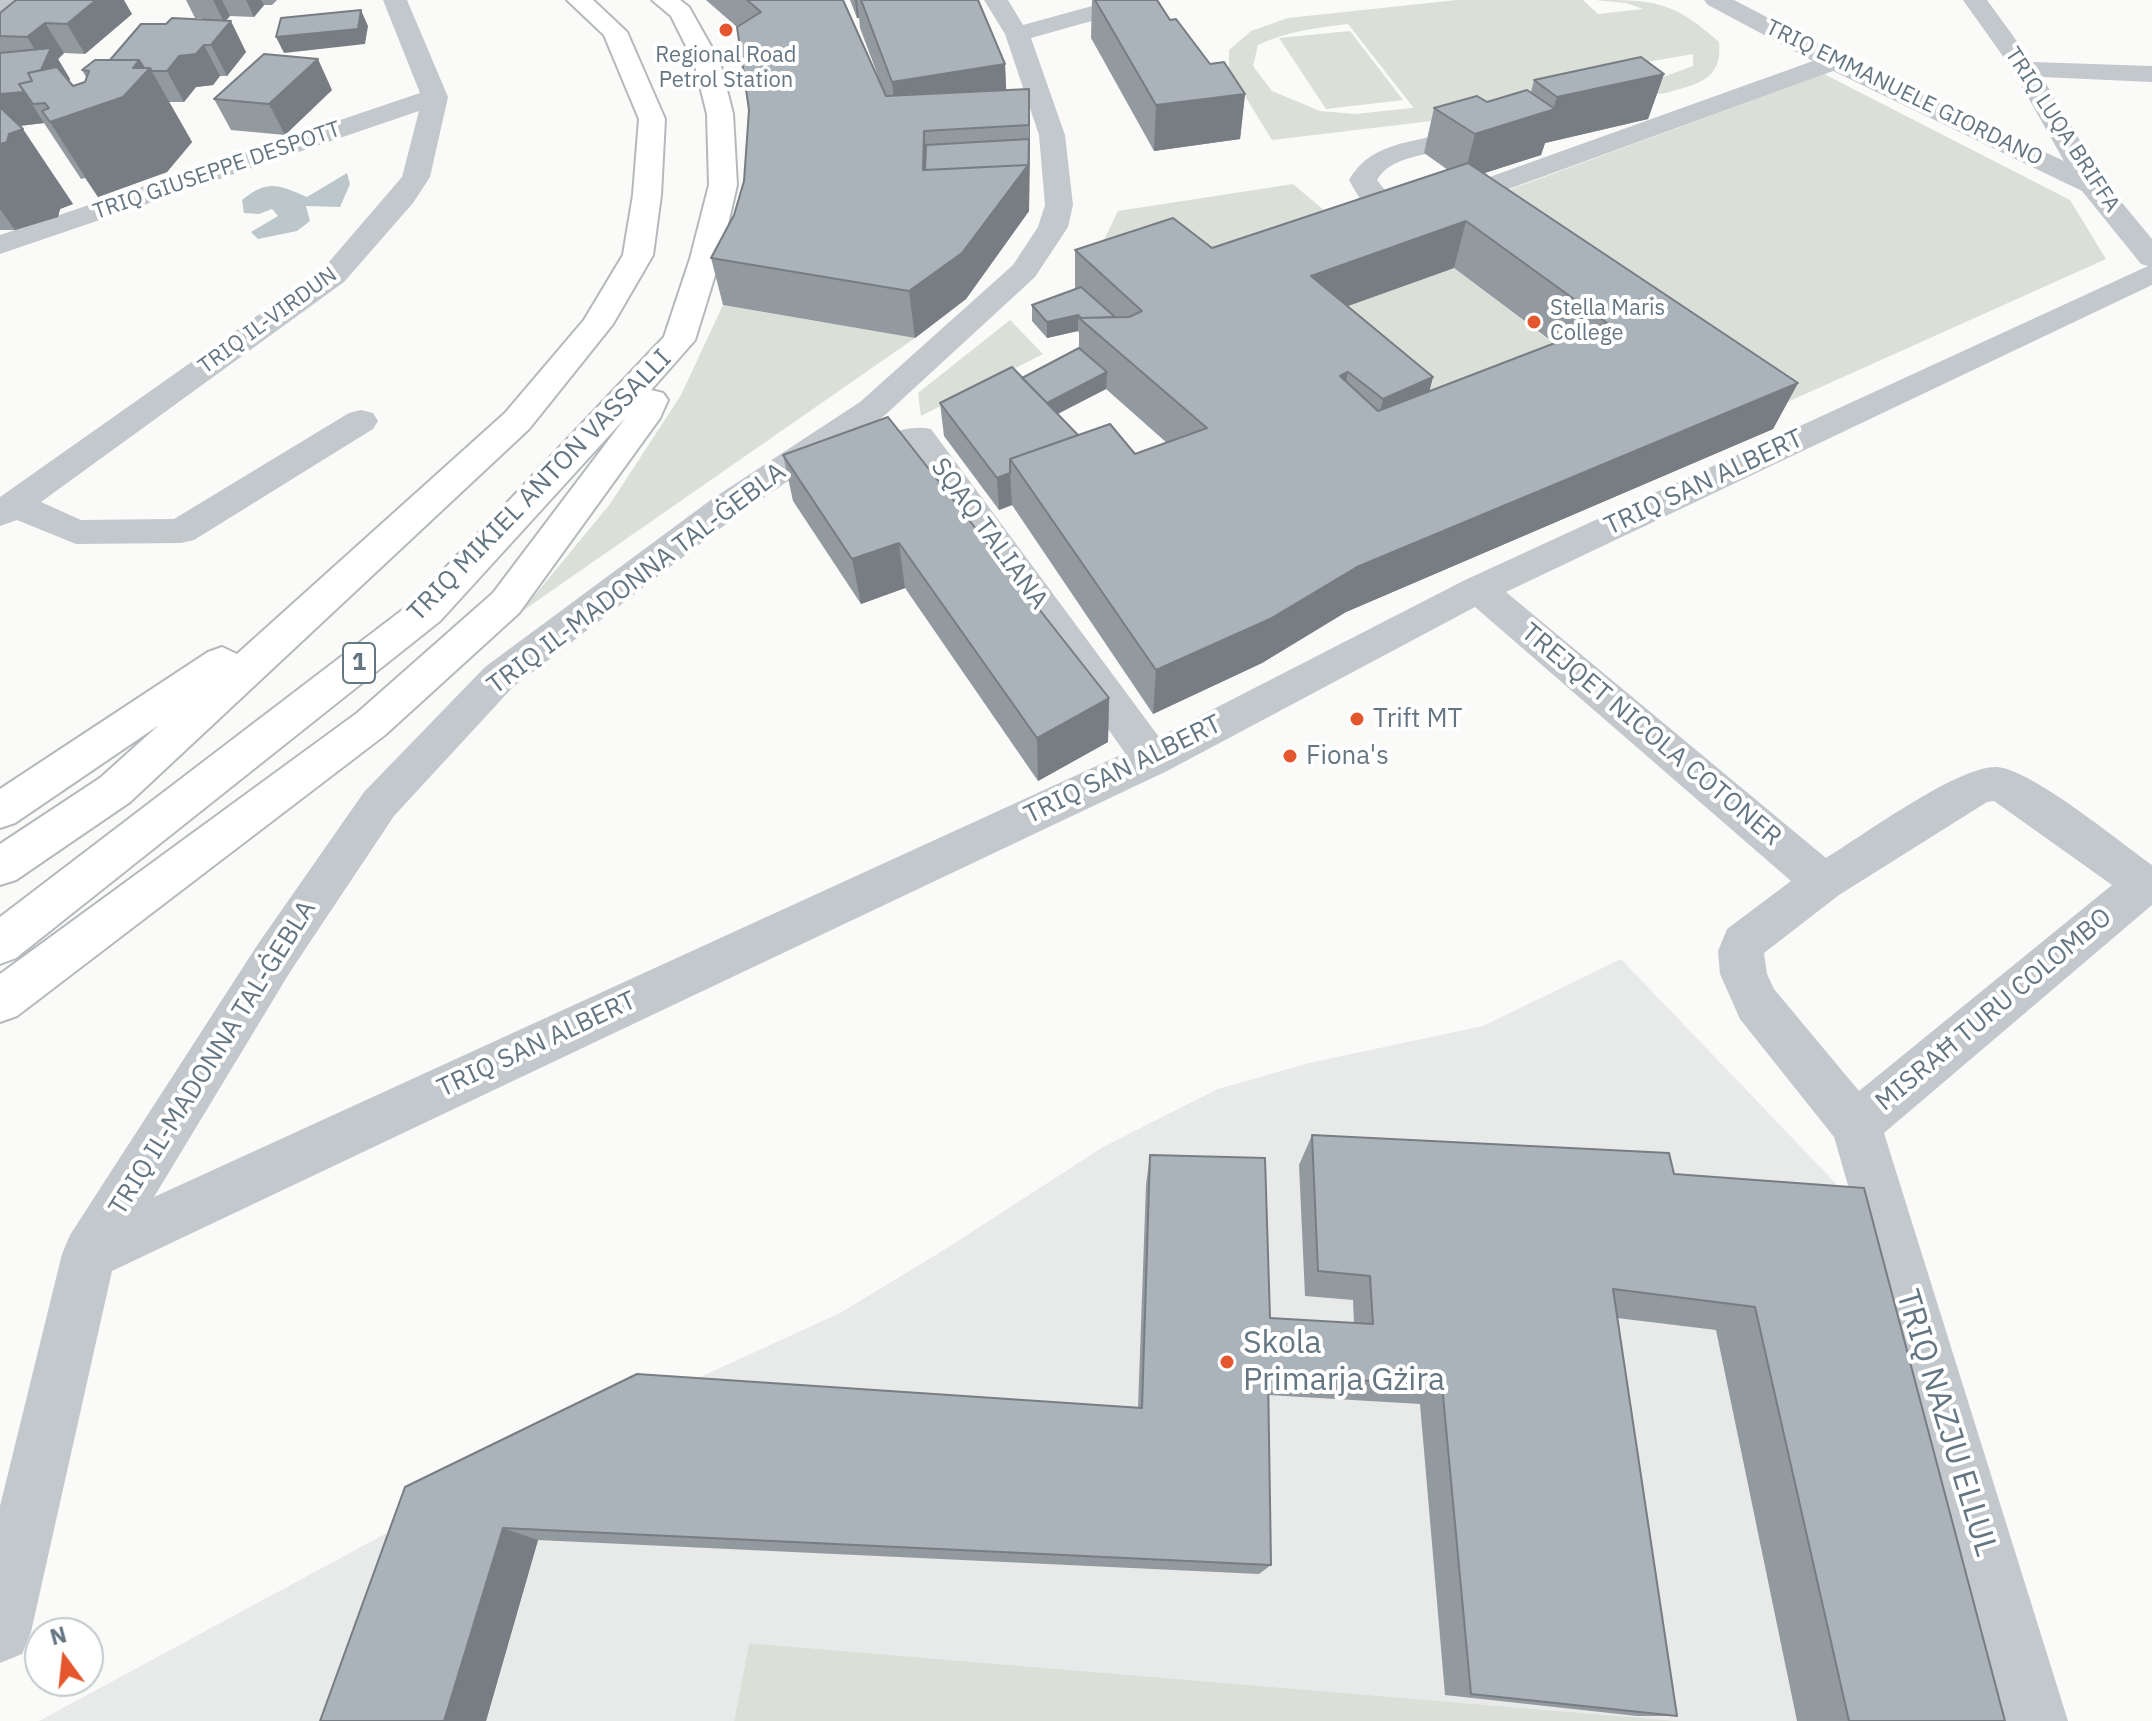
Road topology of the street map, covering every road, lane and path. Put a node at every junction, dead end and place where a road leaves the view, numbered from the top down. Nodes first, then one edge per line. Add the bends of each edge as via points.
1 (31, 0) edge
2 (579, 0) edge
3 (664, 0) edge
4 (996, 0) edge
5 (1141, 0) edge
6 (1716, 0) edge
7 (1975, 0) edge
8 (403, 5) edge
9 (0, 7) edge
10 (1017, 34) junction
11 (1834, 62) junction
12 (2024, 69) junction
13 (2152, 74) edge
14 (435, 97) junction
15 (1439, 143) dead end
16 (2092, 185) junction
17 (1395, 220) junction
18 (1365, 231) edge
19 (0, 245) edge
20 (2152, 258) edge
21 (2152, 274) edge
22 (679, 340) junction
23 (361, 421) dead end
24 (725, 507) junction
25 (7, 509) edge
26 (336, 585) junction
27 (1478, 589) junction
28 (1152, 759) junction
29 (0, 811) edge
30 (0, 867) edge
31 (1823, 882) junction
32 (2148, 884) edge
33 (0, 944) edge
34 (0, 1001) edge
35 (1856, 1125) junction
36 (89, 1254) junction
37 (0, 1632) edge
38 (2036, 1721) edge

1 - 9 street
2 - 26 highway via 615,32 652,119 638,255 597,324 517,421
3 - 22 highway, TRIQ MIKIEL ANTON VASSALLI / 1 via 681,12 707,62 720,114 723,185
4 - 10 street, TRIQ IL-MADONNA TAL-ĠEBLA
5 - 10 street
6 - 11 street, TRIQ EMMANUELE GIORDANO
7 - 12 street, TRIQ LUQA BRIFFA
8 - 14 street
10 - 24 street, TRIQ IL-MADONNA TAL-ĠEBLA via 1052,135 1059,205 1053,227 1024,271 872,409
11 - 16 street, TRIQ EMMANUELE GIORDANO
11 - 17 street
12 - 13 street
12 - 16 street, TRIQ LUQA BRIFFA
14 - 19 street, TRIQ GIUSEPPE DESPOTT
14 - 25 street, TRIQ IL-VIRDUN via 416,177 333,276
15 - 17 street via 1367,169 1363,180
16 - 20 street, TRIQ LUQA BRIFFA
17 - 18 street
21 - 27 street, TRIQ SAN ALBERT
22 - 33 highway, TRIQ MIKIEL ANTON VASSALLI / 1 via 427,611
22 - 34 highway via 643,418 506,603 371,724
23 - 25 street via 181,531 76,532
24 - 28 street, SQAQ TALIANA via 919,437
24 - 36 street, TRIQ IL-MADONNA TAL-ĠEBLA via 499,677 379,804 274,958
26 - 29 highway
26 - 30 highway via 115,790
27 - 28 street, TRIQ SAN ALBERT
27 - 31 street, TREJQET NICOLA COTONER
28 - 36 street, TRIQ SAN ALBERT
31 - 32 street, MISRAĦ TURU COLOMBO via 1979,786 1999,784
31 - 35 street, MISRAĦ TURU COLOMBO via 1743,943 1739,957 1757,1004
32 - 35 street, MISRAĦ TURU COLOMBO
35 - 38 street, TRIQ NAZJU ELLUL
36 - 37 street, TRIQ IL-MADONNA TAL-ĠEBLA

